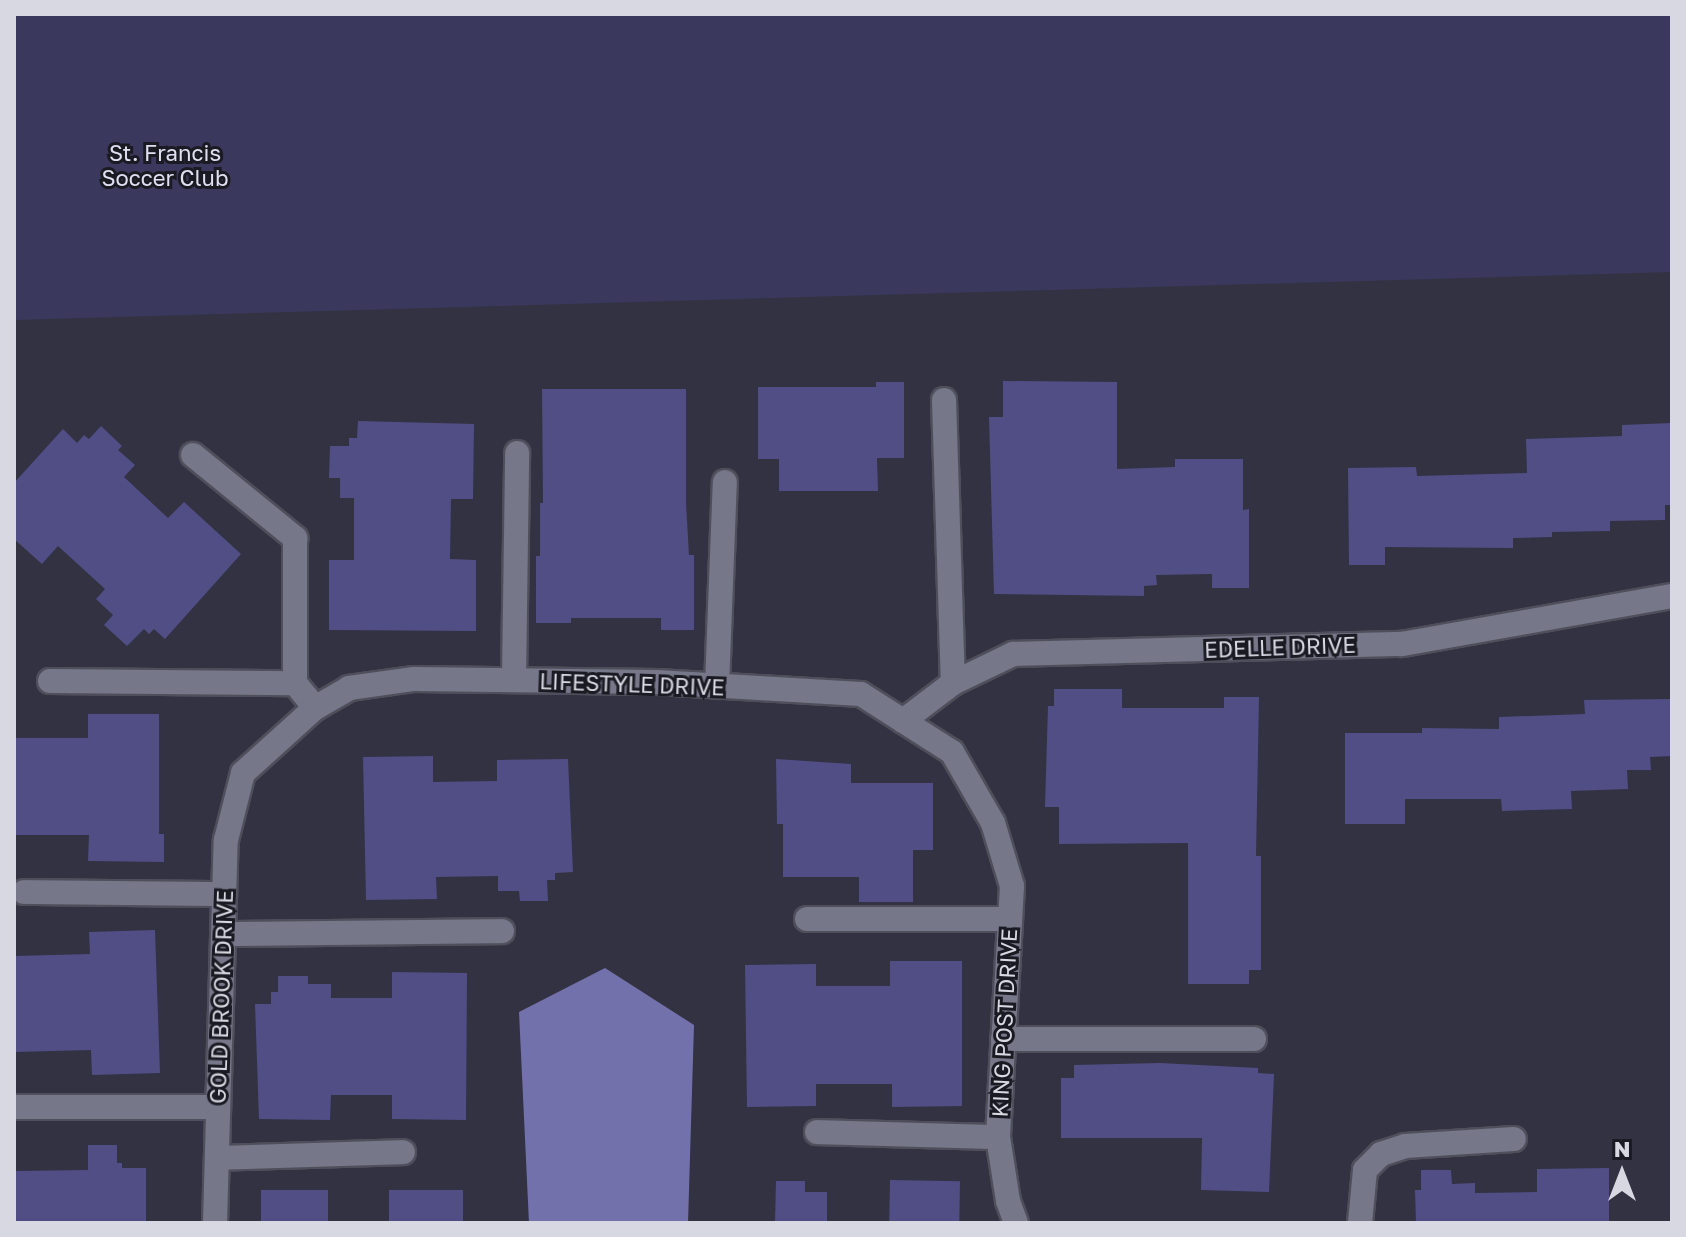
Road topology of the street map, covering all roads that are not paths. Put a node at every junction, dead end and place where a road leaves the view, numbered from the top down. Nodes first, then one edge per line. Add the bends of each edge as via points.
1 (944, 400) dead end
2 (517, 453) dead end
3 (193, 455) dead end
4 (725, 482) dead end
5 (1672, 596) edge
6 (514, 680) junction
7 (50, 681) dead end
8 (295, 683) junction
9 (953, 683) junction
10 (717, 686) junction
11 (315, 708) junction
12 (903, 721) junction
13 (243, 773) joint
14 (993, 823) joint
15 (24, 892) dead end
16 (224, 894) junction
17 (807, 919) dead end
18 (1010, 919) junction
19 (502, 931) dead end
20 (223, 934) junction
21 (1003, 1039) junction
22 (1254, 1039) dead end
23 (15, 1107) edge
24 (218, 1107) junction
25 (817, 1132) dead end
26 (998, 1137) junction
27 (1514, 1139) dead end
28 (403, 1152) dead end
29 (217, 1158) junction
30 (215, 1223) edge
31 (1016, 1223) edge
32 (1360, 1223) edge

1 - 9 street
2 - 6 street
3 - 8 street via 295,538
4 - 10 street
5 - 9 street, EDELLE DRIVE via 1402,644 1013,654
6 - 10 street, LIFESTYLE DRIVE
6 - 11 street, LIFESTYLE DRIVE via 414,679 349,688
7 - 8 street
8 - 11 street
9 - 12 street, EDELLE DRIVE
10 - 12 street, LIFESTYLE DRIVE via 861,694
11 - 13 street, LIFESTYLE DRIVE
12 - 14 street, LIFESTYLE DRIVE via 952,752
13 - 16 street, GOLD BROOK DRIVE via 226,840
14 - 18 street, KING POST DRIVE via 1012,886
15 - 16 street
16 - 20 street, GOLD BROOK DRIVE
17 - 18 street
18 - 21 street, KING POST DRIVE
19 - 20 street
20 - 24 street, GOLD BROOK DRIVE
21 - 22 street
21 - 26 street, KING POST DRIVE
23 - 24 street
24 - 29 street, GOLD BROOK DRIVE
25 - 26 street
26 - 31 street, KING POST DRIVE
27 - 32 street via 1405,1146 1381,1154 1365,1170
28 - 29 street
29 - 30 street, GOLD BROOK DRIVE

